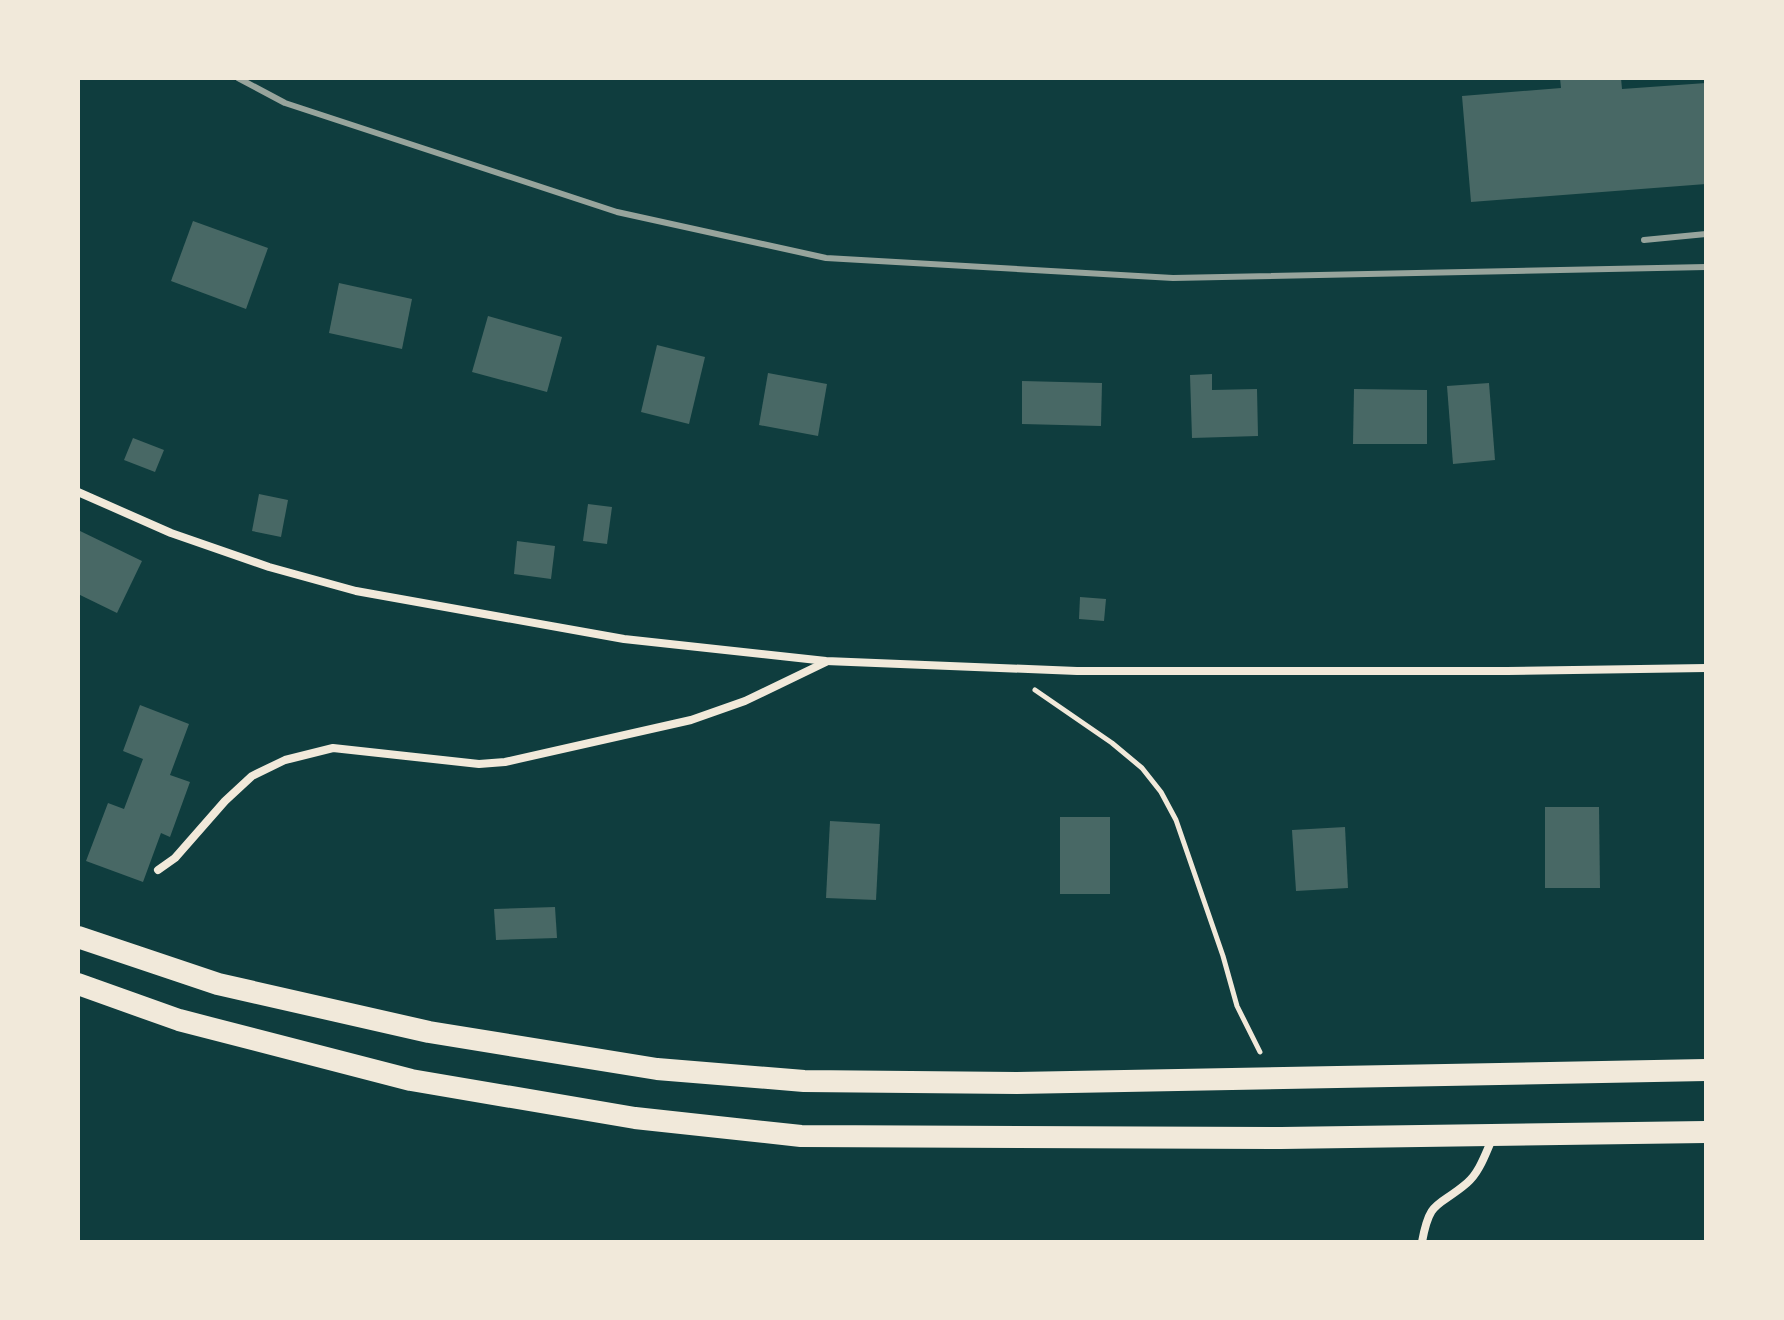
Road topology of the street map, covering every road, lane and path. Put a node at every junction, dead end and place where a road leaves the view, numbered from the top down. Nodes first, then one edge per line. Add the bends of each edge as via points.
1 (78, 492) edge
2 (826, 661) junction
3 (1001, 668) junction
4 (1706, 668) edge
5 (158, 870) dead end
6 (78, 937) edge
7 (78, 984) edge
8 (1706, 1070) edge
9 (1275, 1077) junction
10 (1706, 1132) edge
11 (1493, 1135) junction
12 (1422, 1242) edge

1 - 2 street via 171,533 356,591 624,639
2 - 3 street
2 - 5 street via 745,701 691,720 505,762 479,764 333,748 285,760 252,776
3 - 4 street
3 - 9 path via 1112,743 1161,792 1176,820 1237,1006
6 - 9 highway via 218,984 429,1032 657,1069 804,1081
7 - 11 highway via 179,1020 411,1080 635,1118 786,1134
8 - 9 highway
10 - 11 highway
11 - 12 street via 1468,1182 1437,1203

